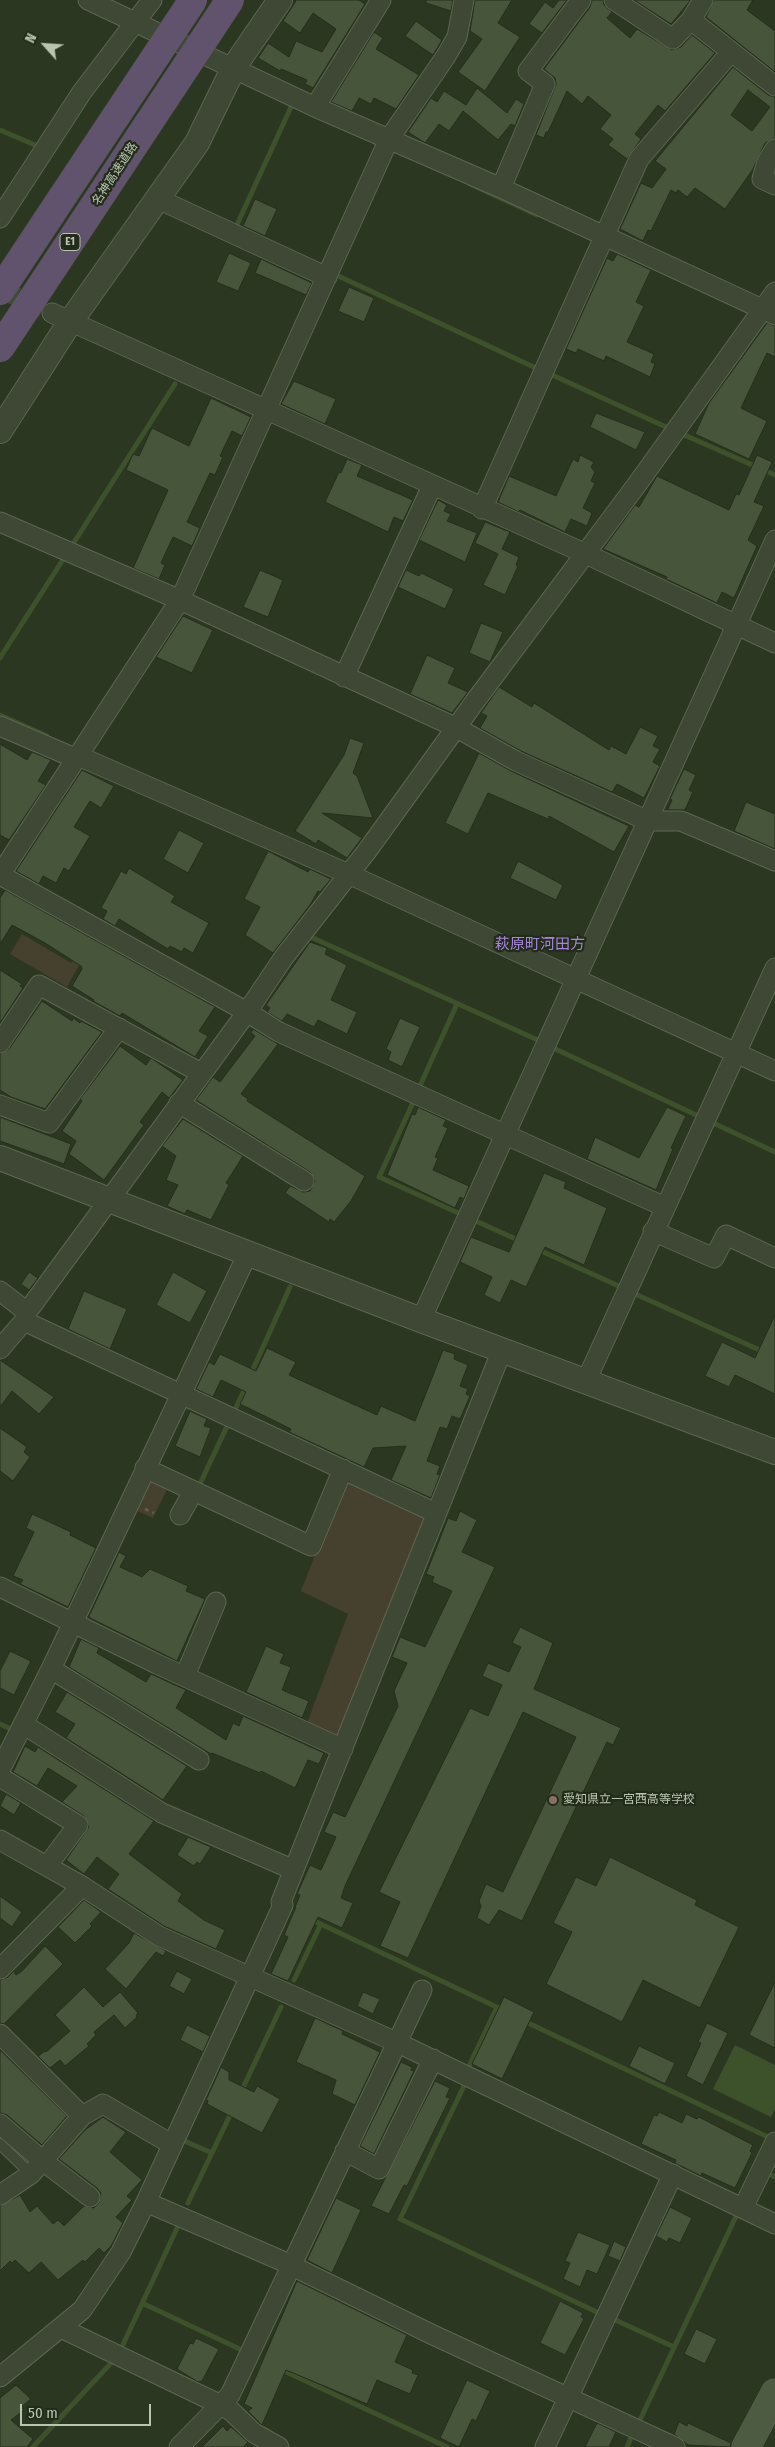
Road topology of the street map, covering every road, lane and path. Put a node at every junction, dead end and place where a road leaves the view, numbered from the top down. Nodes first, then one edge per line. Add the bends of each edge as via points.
1 (88, 0) edge
2 (152, 0) edge
3 (193, 0) edge
4 (230, 0) edge
5 (280, 0) edge
6 (380, 0) edge
7 (464, 0) edge
8 (581, 0) edge
9 (614, 0) edge
10 (703, 0) edge
11 (107, 4) edge
12 (691, 20) junction
13 (136, 21) junction
14 (731, 52) junction
15 (234, 67) junction
16 (775, 86) edge
17 (315, 106) junction
18 (388, 139) junction
19 (775, 149) edge
20 (775, 185) edge
21 (501, 188) junction
22 (158, 199) junction
23 (0, 218) edge
24 (605, 236) junction
25 (327, 277) junction
26 (0, 292) edge
27 (775, 292) edge
28 (769, 312) edge
29 (61, 318) junction
30 (0, 348) edge
31 (266, 409) junction
32 (0, 431) edge
33 (432, 486) junction
34 (482, 508) junction
35 (0, 522) edge
36 (775, 540) edge
37 (586, 554) junction
38 (180, 600) junction
39 (738, 624) junction
40 (775, 643) edge
41 (344, 677) junction
42 (0, 726) edge
43 (457, 728) junction
44 (77, 760) junction
45 (648, 821) junction
46 (775, 861) edge
47 (0, 875) edge
48 (349, 875) junction
49 (775, 968) edge
50 (575, 980) junction
51 (247, 1012) junction
52 (119, 1028) junction
53 (0, 1043) edge
54 (736, 1052) junction
55 (775, 1071) edge
56 (201, 1072) junction
57 (179, 1103) junction
58 (0, 1105) edge
59 (504, 1134) junction
60 (0, 1158) edge
61 (304, 1181) dead end
62 (110, 1199) junction
63 (664, 1207) junction
64 (653, 1231) junction
65 (248, 1254) junction
66 (775, 1258) edge
67 (0, 1291) edge
68 (26, 1316) junction
69 (421, 1320) junction
70 (0, 1349) edge
71 (502, 1350) junction
72 (586, 1382) junction
73 (181, 1392) junction
74 (775, 1452) edge
75 (145, 1468) junction
76 (343, 1469) junction
77 (193, 1492) junction
78 (436, 1513) junction
79 (180, 1515) dead end
80 (0, 1587) edge
81 (216, 1602) dead end
82 (72, 1622) junction
83 (51, 1668) junction
84 (185, 1676) junction
85 (23, 1724) junction
86 (343, 1749) junction
87 (199, 1760) dead end
88 (0, 1770) edge
89 (0, 1777) edge
90 (0, 1840) edge
91 (47, 1866) junction
92 (294, 1870) junction
93 (82, 1886) junction
94 (0, 1970) edge
95 (251, 1976) junction
96 (422, 1990) dead end
97 (0, 2034) edge
98 (396, 2042) junction
99 (433, 2059) junction
100 (82, 2116) junction
101 (0, 2124) edge
102 (775, 2142) edge
103 (0, 2144) edge
104 (171, 2144) junction
105 (344, 2151) junction
106 (37, 2167) junction
107 (673, 2174) junction
108 (0, 2195) edge
109 (90, 2197) dead end
110 (146, 2202) junction
111 (743, 2208) junction
112 (775, 2224) edge
113 (292, 2266) junction
114 (61, 2328) junction
115 (0, 2378) edge
116 (775, 2393) edge
117 (569, 2397) junction
118 (221, 2405) junction
119 (179, 2447) edge
120 (279, 2447) edge
121 (545, 2447) edge
122 (675, 2447) edge
123 (746, 2447) edge

1 - 11 street
2 - 13 street
3 - 26 highway, E1, bridge
4 - 30 highway, 名神高速道路 / E1, bridge
5 - 15 street
6 - 17 street
7 - 18 street via 457,37
8 - 21 street via 528,71 545,84
9 - 12 street via 673,39
10 - 12 street
11 - 13 street
12 - 14 street
13 - 15 street
13 - 23 street via 82,92
14 - 16 street
14 - 24 street via 639,159
15 - 17 street
15 - 22 street via 197,143
17 - 18 street
18 - 21 street
18 - 25 street
19 - 20 street via 762,179
21 - 24 street
22 - 25 street
22 - 29 street
24 - 28 street
24 - 34 street
25 - 31 street
27 - 28 street
28 - 37 street
29 - 31 street
29 - 32 street
31 - 33 street
31 - 38 street
33 - 34 street
33 - 41 street
34 - 37 street
35 - 38 street
36 - 39 street
37 - 39 street
37 - 43 street
38 - 41 street
38 - 44 street
39 - 40 street
39 - 45 street
41 - 43 street
42 - 44 street
43 - 45 street via 516,761
43 - 48 street
44 - 47 street
44 - 48 street via 83,758
45 - 46 street via 681,821
45 - 50 street
47 - 51 street
48 - 50 street
48 - 51 street via 284,958
49 - 54 street
50 - 54 street
50 - 59 street
51 - 56 street
51 - 59 street via 279,1032
52 - 53 street via 39,985
52 - 56 street
52 - 58 street via 49,1123
54 - 55 street
54 - 63 street
56 - 57 street
57 - 61 street
57 - 62 street
59 - 63 street
59 - 69 street
60 - 62 street
62 - 65 street
62 - 68 street
63 - 64 street
64 - 66 street via 714,1258 726,1235
64 - 72 street
65 - 69 street
65 - 73 street
67 - 68 street
68 - 70 street
68 - 73 street
69 - 71 street
71 - 72 street
71 - 78 street
72 - 74 street
73 - 75 street
73 - 76 street
75 - 77 street
75 - 82 street
76 - 77 street via 311,1546
76 - 78 street
77 - 79 street
78 - 86 street
80 - 82 street
81 - 84 street
82 - 83 street
82 - 84 street
83 - 85 street
83 - 87 street
84 - 86 street
85 - 88 street
85 - 92 street via 162,1813
86 - 92 street
89 - 91 street via 78,1825
90 - 91 street
91 - 93 street
92 - 95 street via 281,1902 283,1905
93 - 94 street
93 - 95 street via 159,1936
95 - 98 street
95 - 104 street
96 - 98 street
97 - 100 street
98 - 99 street
98 - 105 street
99 - 105 street via 379,2169
99 - 107 street
100 - 104 street via 102,2104
100 - 106 street
101 - 106 street
102 - 111 street
103 - 106 lane
104 - 110 street
105 - 113 street
106 - 108 street
106 - 109 street
107 - 111 street
107 - 117 street
110 - 113 street
110 - 114 street via 121,2252 82,2310
111 - 112 street
113 - 117 street
113 - 118 street via 230,2395
114 - 115 street
114 - 118 street
116 - 123 main road
117 - 121 street
117 - 122 street
118 - 119 street
118 - 120 street via 254,2433

